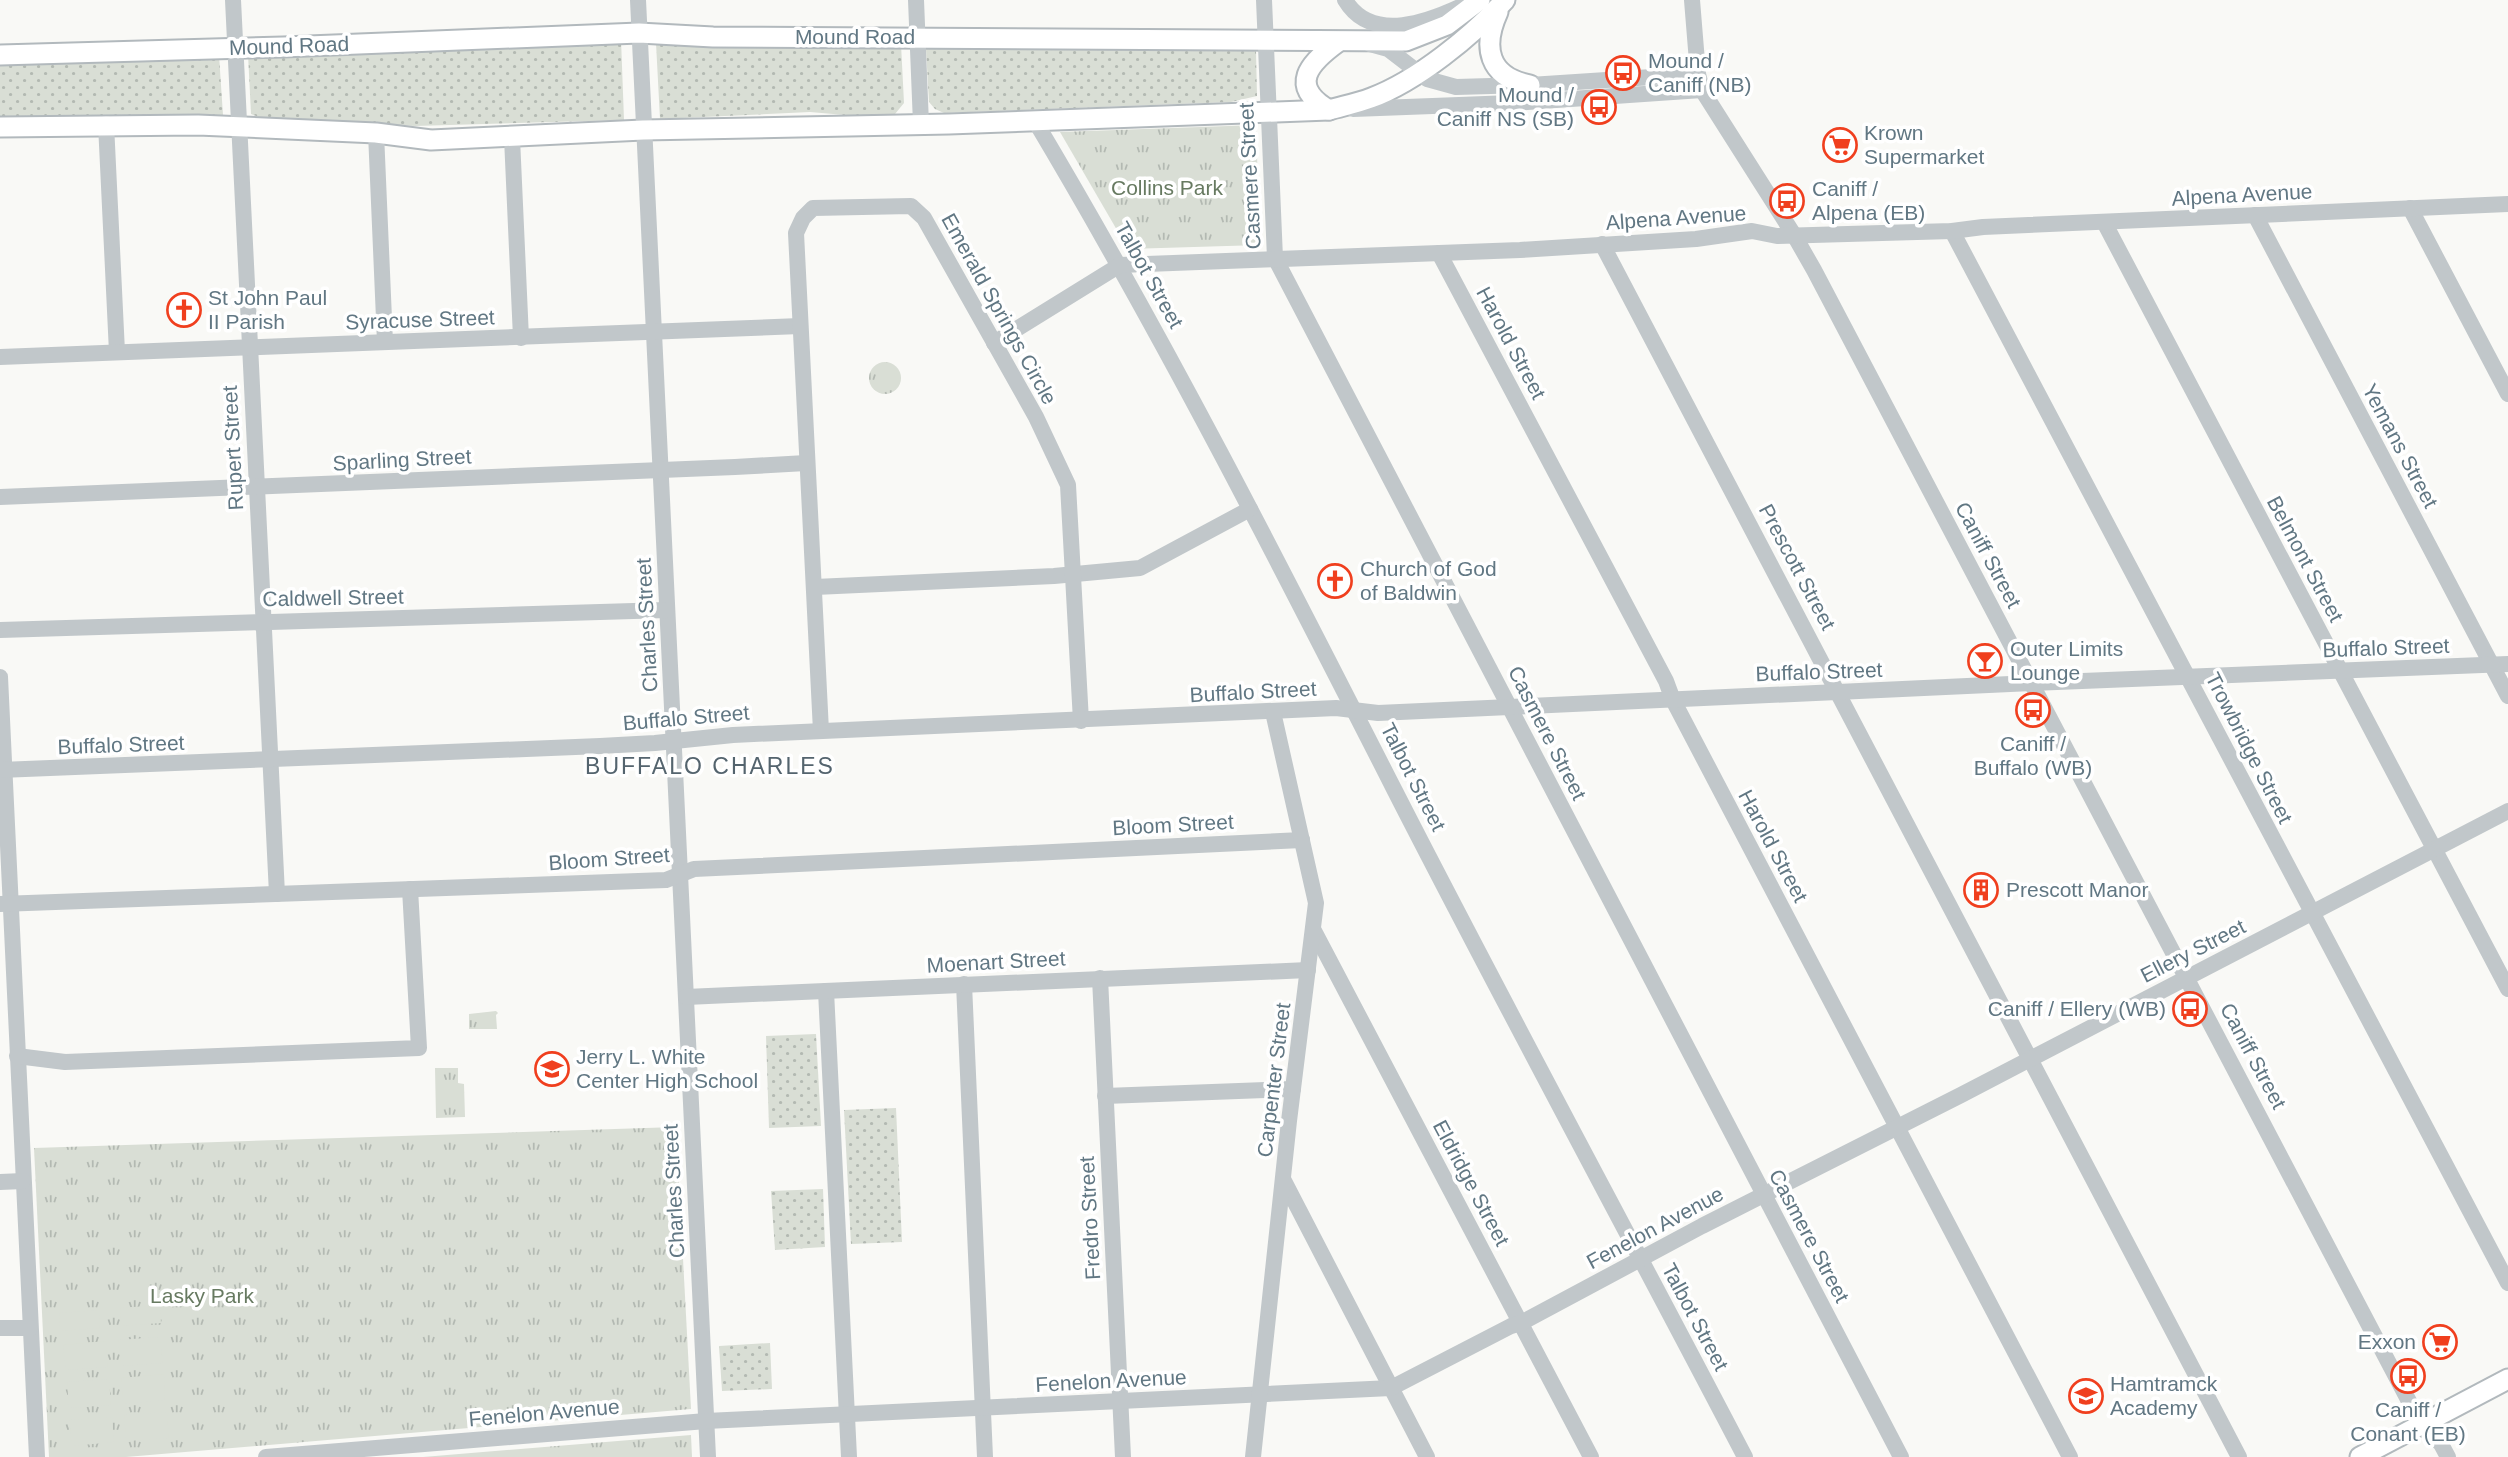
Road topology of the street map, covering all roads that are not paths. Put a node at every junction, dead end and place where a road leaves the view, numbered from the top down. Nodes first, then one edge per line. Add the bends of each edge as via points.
1 (233, 0) edge
2 (638, 0) edge
3 (916, 0) edge
4 (1264, 0) edge
5 (1345, 0) edge
6 (1473, 0) edge
7 (1480, 0) edge
8 (1505, 0) edge
9 (1692, 0) edge
10 (639, 33) junction
11 (919, 37) junction
12 (1266, 40) junction
13 (1338, 41) junction
14 (1364, 43) junction
15 (235, 48) junction
16 (0, 55) edge
17 (1417, 72) junction
18 (1700, 82) junction
19 (1530, 85) junction
20 (1329, 110) junction
21 (1268, 112) junction
22 (1035, 121) junction
23 (106, 124) junction
24 (920, 124) junction
25 (0, 127) edge
26 (238, 127) junction
27 (643, 131) junction
28 (376, 133) junction
29 (512, 138) junction
30 (2508, 204) edge
31 (2410, 208) junction
32 (2255, 215) junction
33 (2104, 222) junction
34 (1952, 231) junction
35 (1794, 235) junction
36 (1602, 244) junction
37 (1439, 253) junction
38 (1275, 258) junction
39 (1120, 265) junction
40 (800, 326) junction
41 (653, 332) junction
42 (521, 338) junction
43 (385, 342) junction
44 (994, 343) junction
45 (249, 348) junction
46 (117, 352) junction
47 (0, 356) edge
48 (2508, 394) edge
49 (806, 463) junction
50 (660, 470) junction
51 (256, 488) junction
52 (0, 497) edge
53 (1250, 509) junction
54 (1073, 574) junction
55 (814, 587) junction
56 (667, 610) junction
57 (263, 621) junction
58 (0, 630) edge
59 (2500, 665) edge
60 (2341, 671) junction
61 (0, 677) edge
62 (2190, 678) junction
63 (2032, 683) junction
64 (1838, 693) junction
65 (2508, 696) edge
66 (1673, 700) junction
67 (1508, 707) junction
68 (1355, 711) junction
69 (1273, 712) junction
70 (1081, 721) junction
71 (821, 730) junction
72 (674, 740) junction
73 (271, 761) junction
74 (2, 770) edge
75 (2508, 811) edge
76 (1302, 840) junction
77 (2434, 849) junction
78 (680, 876) junction
79 (410, 889) junction
80 (277, 894) junction
81 (5, 904) edge
82 (2312, 913) junction
83 (1313, 929) junction
84 (1308, 970) junction
85 (1100, 978) junction
86 (2188, 978) junction
87 (964, 984) junction
88 (2508, 989) edge
89 (826, 990) junction
90 (686, 997) junction
91 (0, 1041) edge
92 (17, 1049) junction
93 (2030, 1060) junction
94 (1293, 1089) junction
95 (1105, 1096) junction
96 (1896, 1126) junction
97 (23, 1181) junction
98 (1284, 1181) junction
99 (0, 1182) edge
100 (1764, 1195) junction
101 (1641, 1258) junction
102 (2508, 1283) edge
103 (1521, 1323) junction
104 (0, 1328) edge
105 (30, 1328) junction
106 (2508, 1379) edge
107 (1391, 1388) junction
108 (1259, 1395) junction
109 (1120, 1401) junction
110 (983, 1407) junction
111 (847, 1414) junction
112 (706, 1421) junction
113 (2422, 1426) junction
114 (1255, 1433) junction
115 (37, 1457) edge
116 (266, 1457) edge
117 (708, 1457) edge
118 (849, 1457) edge
119 (985, 1457) edge
120 (1123, 1457) edge
121 (1253, 1457) edge
122 (1268, 1457) edge
123 (1427, 1457) edge
124 (1591, 1457) edge
125 (1745, 1457) edge
126 (1901, 1457) edge
127 (2070, 1457) edge
128 (2239, 1457) edge
129 (2360, 1457) edge
130 (2448, 1457) edge

1 - 15 street, Rupert Street
2 - 10 street, Charles Street
3 - 11 street
4 - 12 street, Casmere Street
5 - 6 street via 1365,20 1391,26 1439,15
7 - 14 main road via 1447,25 1406,41
8 - 17 main road via 1466,38
8 - 19 main road via 1489,35 1490,54 1506,76
9 - 18 street, Caniff Street
10 - 11 main road, Mound Road
10 - 15 main road, Mound Road
10 - 27 street, Charles Street
11 - 12 main road, Mound Road
11 - 24 street
12 - 13 main road, Mound Road
12 - 21 street, Casmere Street
13 - 14 main road, Mound Road
13 - 20 main road via 1317,57 1307,82 1314,101
14 - 17 street, Mound Road via 1388,50
15 - 16 main road, Mound Road
15 - 26 street, Rupert Street
17 - 19 street, Mound Road via 1456,87
17 - 20 main road via 1371,98
18 - 19 street, Mound Road
18 - 20 street via 1512,103
18 - 35 street, Caniff Street
20 - 21 main road
21 - 22 main road
21 - 38 street, Casmere Street
22 - 24 main road
22 - 39 street, Talbot Street
23 - 25 main road
23 - 26 main road
23 - 46 street
24 - 27 main road
26 - 28 main road
26 - 45 street, Rupert Street
27 - 29 main road
27 - 41 street, Charles Street
28 - 29 main road via 431,140
28 - 43 street
29 - 42 street
30 - 31 street, Alpena Avenue
31 - 32 street, Alpena Avenue
31 - 48 street
32 - 33 street, Alpena Avenue
32 - 59 street, Yemans Street
33 - 34 street, Alpena Avenue
33 - 60 street, Belmont Street
34 - 35 street, Alpena Avenue
34 - 62 street, Trowbridge Street
35 - 36 street, Alpena Avenue via 1752,231
35 - 63 street, Caniff Street
36 - 37 street, Alpena Avenue
36 - 64 street, Prescott Street
37 - 38 street, Alpena Avenue
37 - 66 street, Harold Street
38 - 39 street, Alpena Avenue
38 - 67 street, Casmere Street
39 - 44 street, Alpena Avenue
39 - 53 street, Talbot Street
40 - 41 street, Syracuse Street
40 - 44 street, Emerald Springs Circle via 796,233 803,218 813,208 911,206 924,218
40 - 49 street, Emerald Springs Circle
41 - 42 street, Syracuse Street
41 - 50 street, Charles Street
42 - 43 street, Syracuse Street
43 - 45 street, Syracuse Street
44 - 54 street, Emerald Springs Circle via 1068,485
45 - 46 street, Syracuse Street
45 - 51 street, Rupert Street
46 - 47 street, Syracuse Street
49 - 50 street, Sparling Street
49 - 55 street, Emerald Springs Circle
50 - 51 street, Sparling Street
50 - 56 street, Charles Street
51 - 52 street, Sparling Street
51 - 57 street, Rupert Street
53 - 54 street via 1140,568
53 - 68 street, Talbot Street
54 - 55 street
54 - 70 street, Emerald Springs Circle
55 - 71 street, Emerald Springs Circle
56 - 57 street, Caldwell Street
56 - 72 street, Charles Street
57 - 58 street, Caldwell Street
57 - 73 street, Rupert Street
59 - 60 street, Buffalo Street
59 - 65 street, Yemans Street
60 - 62 street, Buffalo Street
60 - 77 street, Belmont Street
61 - 74 street
62 - 63 street, Buffalo Street
62 - 82 street, Trowbridge Street
63 - 64 street, Buffalo Street
63 - 86 street, Caniff Street
64 - 66 street, Buffalo Street
64 - 93 street, Prescott Street
66 - 67 street, Buffalo Street
66 - 96 street, Harold Street
67 - 68 street, Buffalo Street
67 - 100 street, Casmere Street
68 - 69 street, Buffalo Street
68 - 101 street, Talbot Street
69 - 70 street, Buffalo Street
69 - 76 street, Carpenter Street
70 - 71 street, Buffalo Street
71 - 72 street, Buffalo Street
72 - 73 street, Buffalo Street
72 - 78 street, Charles Street
73 - 74 street, Buffalo Street
73 - 80 street, Rupert Street
74 - 81 street
75 - 77 street, Ellery Street
76 - 78 street, Bloom Street via 694,869
76 - 83 street, Carpenter Street via 1315,889
77 - 82 street, Ellery Street
77 - 88 street, Belmont Street
78 - 79 street, Bloom Street
78 - 90 street, Charles Street
79 - 80 street, Bloom Street
79 - 92 street via 419,1048 65,1062
80 - 81 street, Bloom Street
81 - 92 street
82 - 86 street, Ellery Street
82 - 102 street, Trowbridge Street
83 - 84 street, Carpenter Street
83 - 103 street, Eldridge Street
84 - 85 street, Moenart Street
84 - 94 street, Carpenter Street
85 - 87 street, Moenart Street
85 - 95 street, Fredro Street
86 - 93 street, Ellery Street
86 - 113 street, Caniff Street
87 - 89 street, Moenart Street
87 - 110 street
89 - 90 street, Moenart Street
89 - 111 street
90 - 112 street, Charles Street
91 - 92 street
92 - 97 street
93 - 96 street, Ellery Street
93 - 128 street, Prescott Street
94 - 95 street
94 - 98 street, Carpenter Street
95 - 109 street, Fredro Street
96 - 100 street, Fenelon Avenue
96 - 127 street, Harold Street
97 - 99 street
97 - 105 street
98 - 107 street
98 - 108 street, Carpenter Street
100 - 101 street, Fenelon Avenue
100 - 126 street, Casmere Street
101 - 103 street, Fenelon Avenue
101 - 125 street, Talbot Street
103 - 107 street, Fenelon Avenue
103 - 124 street, Eldridge Street
104 - 105 street
105 - 115 street
106 - 113 main road
107 - 108 street, Fenelon Avenue
107 - 123 street
108 - 109 street, Fenelon Avenue
108 - 114 street, Carpenter Street
109 - 110 street, Fenelon Avenue
109 - 120 street, Fredro Street
110 - 111 street, Fenelon Avenue
110 - 119 street
111 - 112 street, Fenelon Avenue
111 - 118 street
112 - 116 street, Fenelon Avenue
112 - 117 street, Charles Street
113 - 129 main road
113 - 130 street, Caniff Street
114 - 121 street, Carpenter Street
114 - 122 street

